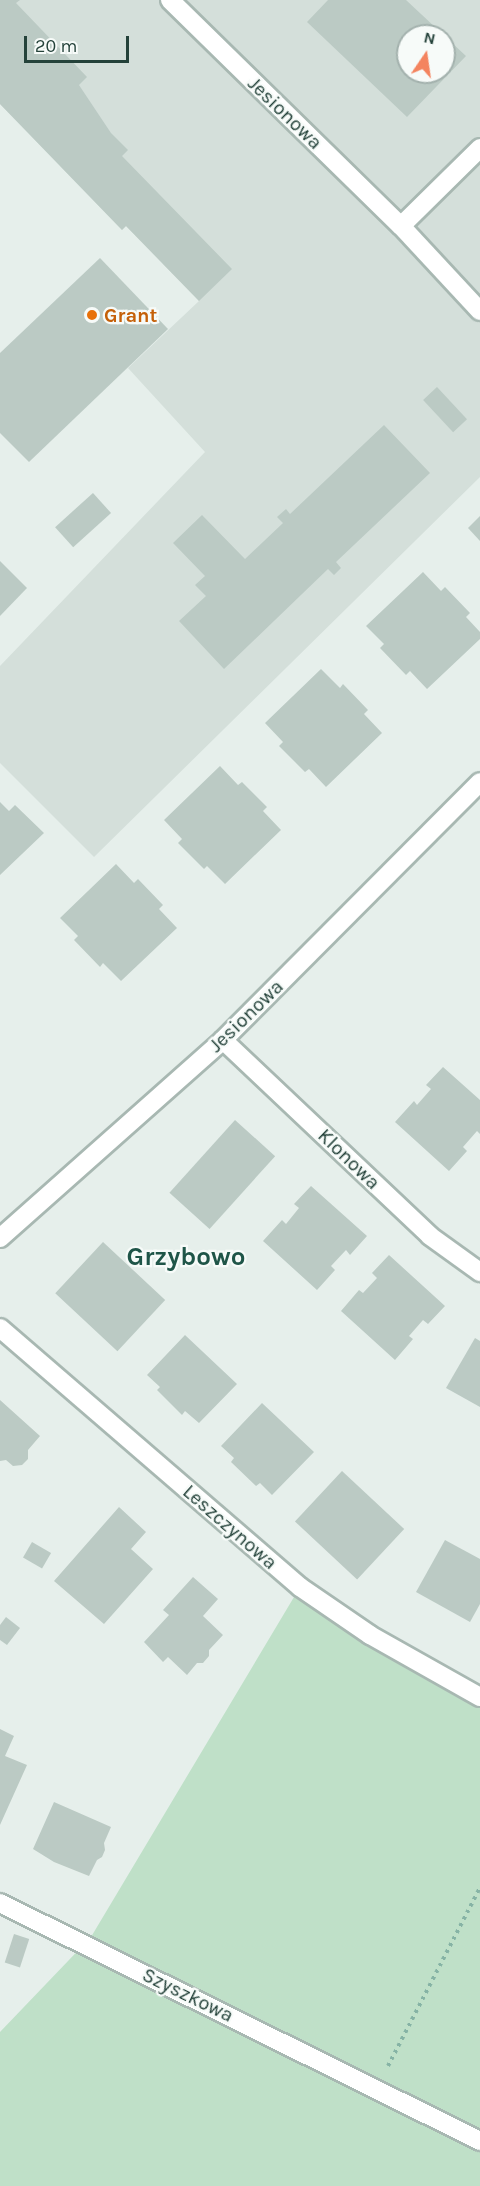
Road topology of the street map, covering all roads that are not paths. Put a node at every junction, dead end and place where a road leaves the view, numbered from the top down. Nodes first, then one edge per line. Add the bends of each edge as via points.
1 (170, 0) edge
2 (480, 148) edge
3 (401, 226) junction
4 (480, 311) edge
5 (479, 786) edge
6 (223, 1040) junction
7 (0, 1238) edge
8 (480, 1272) edge
9 (0, 1328) edge
10 (480, 1697) edge
11 (0, 1904) edge
12 (480, 2141) edge

1 - 3 street, Jesionowa
2 - 3 street
3 - 4 street, Jesionowa
5 - 6 street, Jesionowa
6 - 7 street, Jesionowa
6 - 8 street, Klonowa via 430,1236
9 - 10 street, Leszczynowa via 300,1587 389,1647
11 - 12 street, Szyszkowa

